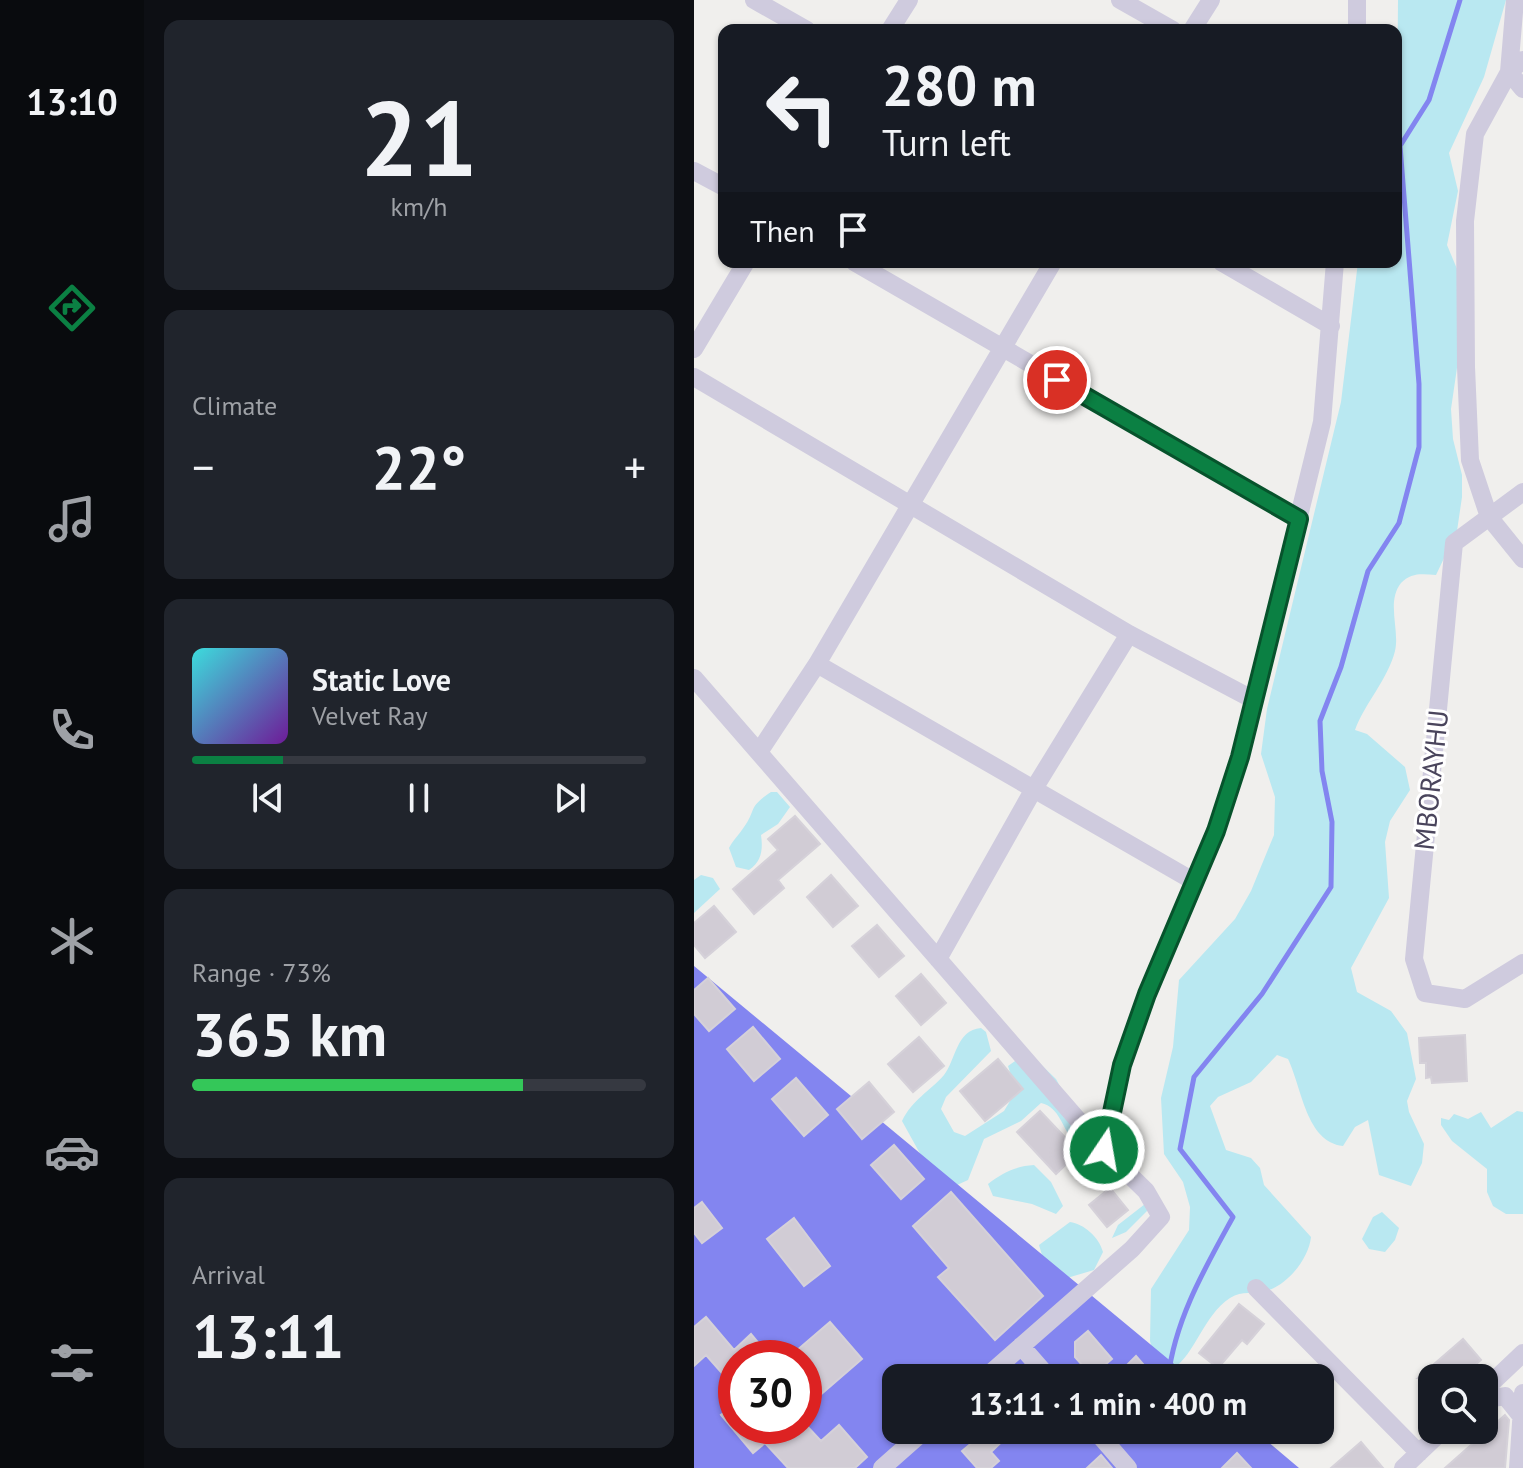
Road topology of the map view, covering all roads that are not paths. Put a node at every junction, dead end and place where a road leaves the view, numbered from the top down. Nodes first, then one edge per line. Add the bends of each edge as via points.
1 (754, 0) edge
2 (909, 0) edge
3 (1120, 0) edge
4 (1211, 0) edge
5 (1357, 0) edge
6 (1515, 0) edge
7 (796, 24) edge
8 (894, 24) edge
9 (1162, 24) edge
10 (1196, 24) edge
11 (1357, 24) edge
12 (1516, 66) edge
13 (1523, 89) edge
14 (694, 171) edge
15 (718, 184) edge
16 (742, 268) edge
17 (864, 268) edge
18 (1049, 268) edge
19 (1231, 268) edge
20 (1335, 268) edge
21 (1331, 326) junction
22 (694, 349) edge
23 (1002, 349) junction
24 (694, 377) edge
25 (1523, 492) edge
26 (911, 506) junction
27 (1489, 517) junction
28 (1299, 519) junction
29 (1523, 559) edge
30 (1129, 634) junction
31 (817, 664) junction
32 (694, 678) edge
33 (1252, 699) junction
34 (759, 752) junction
35 (1035, 787) junction
36 (1195, 882) junction
37 (938, 959) junction
38 (1523, 963) edge
39 (1104, 1150) junction
40 (1256, 1288) dead end
41 (1021, 1346) junction
42 (1523, 1353) edge
43 (1001, 1364) edge
44 (1037, 1364) edge
45 (1498, 1377) edge
46 (1523, 1393) edge
47 (1498, 1397) edge
48 (1521, 1416) edge
49 (909, 1444) edge
50 (1107, 1444) edge
51 (1428, 1444) edge
52 (1419, 1453) junction
53 (882, 1468) edge
54 (1128, 1468) edge
55 (1403, 1468) edge
56 (1518, 1468) edge

1 - 7 street
2 - 8 street
3 - 9 street
4 - 10 street
5 - 11 street
6 - 12 street
12 - 13 street
12 - 27 street via 1475,134 1465,221 1470,460
14 - 15 street
16 - 22 street
17 - 23 street
18 - 23 street
19 - 21 street
20 - 21 street
21 - 28 street via 1322,422
23 - 26 street
23 - 28 street
24 - 26 street
25 - 27 street, MBORAYHU
26 - 30 street
26 - 31 street
27 - 29 street
27 - 38 street, MBORAYHU via 1454,543 1414,959 1425,993 1465,999
28 - 33 street
30 - 33 street
30 - 35 street
31 - 34 street
31 - 35 street
32 - 34 street
33 - 36 street via 1240,757
34 - 37 street
35 - 36 street
35 - 37 street
36 - 39 street via 1122,1065
37 - 39 street
39 - 41 street via 1146,1191 1161,1217
40 - 52 street
41 - 43 street
41 - 44 street
42 - 45 street
46 - 48 street
47 - 48 street via 1505,1396
48 - 56 street
49 - 53 street
50 - 54 street
51 - 52 street
52 - 55 street

